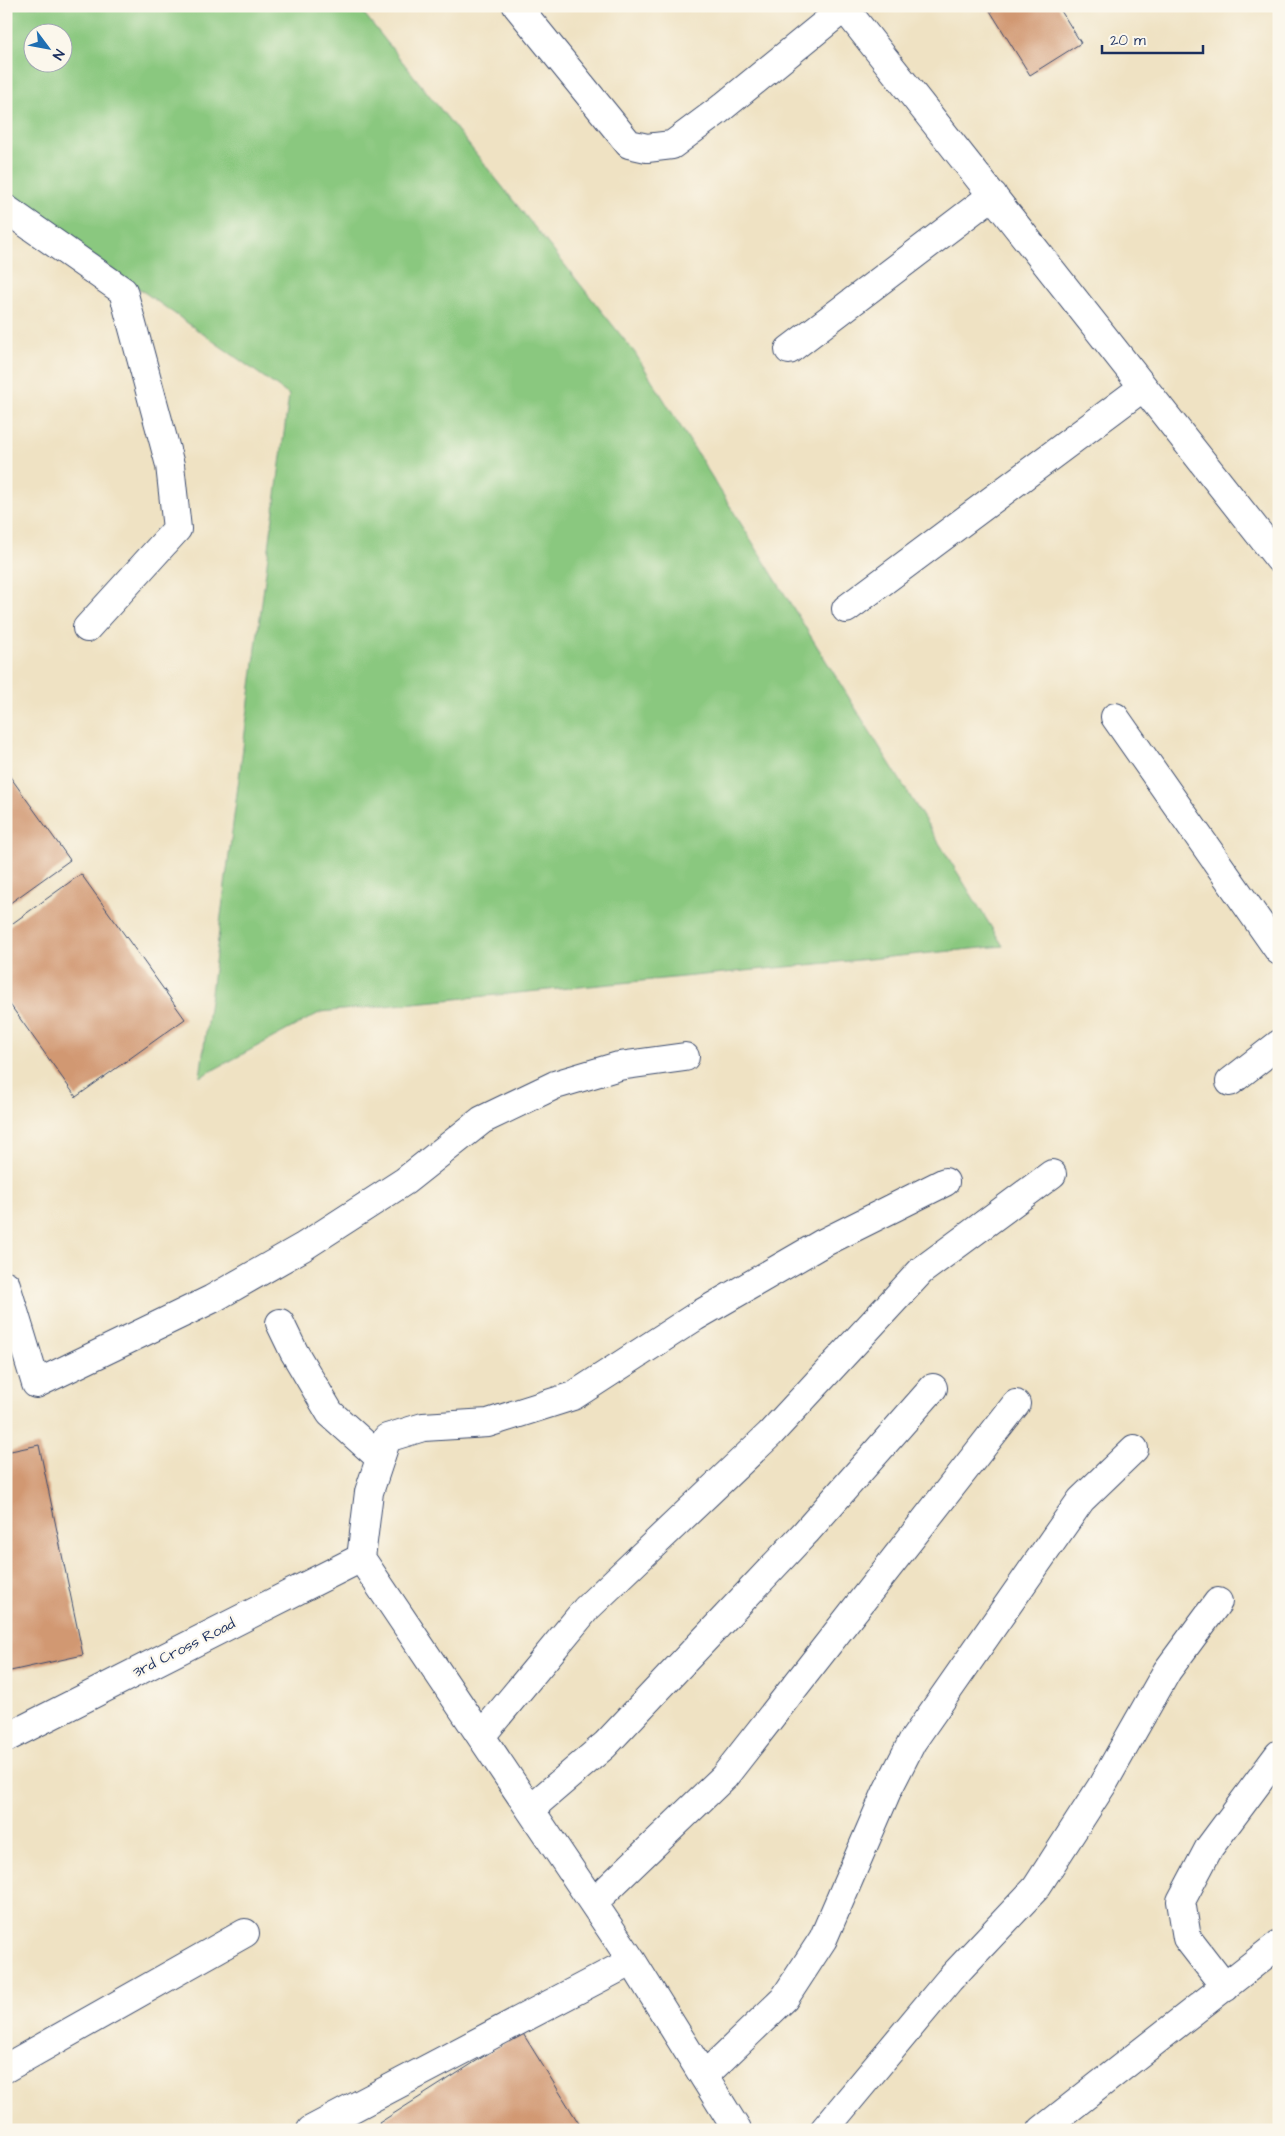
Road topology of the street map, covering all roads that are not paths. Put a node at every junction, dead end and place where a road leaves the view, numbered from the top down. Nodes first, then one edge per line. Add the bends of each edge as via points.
1 (517, 6) edge
2 (844, 7) edge
3 (993, 195) junction
4 (6, 209) edge
5 (789, 350) dead end
6 (1142, 388) junction
7 (1279, 559) edge
8 (846, 609) dead end
9 (87, 628) dead end
10 (1115, 717) dead end
11 (1279, 951) edge
12 (1279, 1044) edge
13 (685, 1057) dead end
14 (1230, 1082) dead end
15 (1052, 1174) dead end
16 (945, 1182) dead end
17 (6, 1285) edge
18 (280, 1323) dead end
19 (933, 1388) dead end
20 (1016, 1404) dead end
21 (1134, 1449) dead end
22 (380, 1458) junction
23 (362, 1558) junction
24 (1218, 1602) dead end
25 (481, 1736) junction
26 (6, 1738) edge
27 (1279, 1754) edge
28 (530, 1809) junction
29 (594, 1902) junction
30 (245, 1932) dead end
31 (1279, 1944) edge
32 (632, 1960) junction
33 (1225, 1987) junction
34 (6, 2068) edge
35 (704, 2076) junction
36 (311, 2130) edge
37 (737, 2130) edge
38 (824, 2130) edge
39 (1042, 2130) edge

1 - 2 street via 630,144 648,148 672,145 720,110
2 - 3 street
3 - 5 street
3 - 6 street
4 - 9 street via 123,291 170,465 177,529
6 - 7 street
6 - 8 street
10 - 11 street
12 - 14 street
13 - 17 street via 610,1068 556,1085 482,1120 406,1181 303,1247 212,1299 36,1384
15 - 25 street via 921,1272 770,1434 586,1608
16 - 22 street via 796,1258 695,1317 573,1396 488,1423 422,1427 387,1438
18 - 22 street via 330,1413
19 - 28 street via 806,1532 606,1744
20 - 29 street via 724,1777
21 - 35 street via 1081,1500 912,1742 823,1939 784,1999
22 - 23 street via 370,1492
23 - 25 street
23 - 26 street, 3rd Cross Road
24 - 38 street via 1167,1671 1103,1784 1036,1888 948,1980
25 - 28 street
27 - 33 street via 1209,1848 1181,1901 1187,1938
28 - 29 street
29 - 32 street
30 - 34 street
31 - 33 street
32 - 35 street
32 - 36 street
33 - 39 street
35 - 37 street

